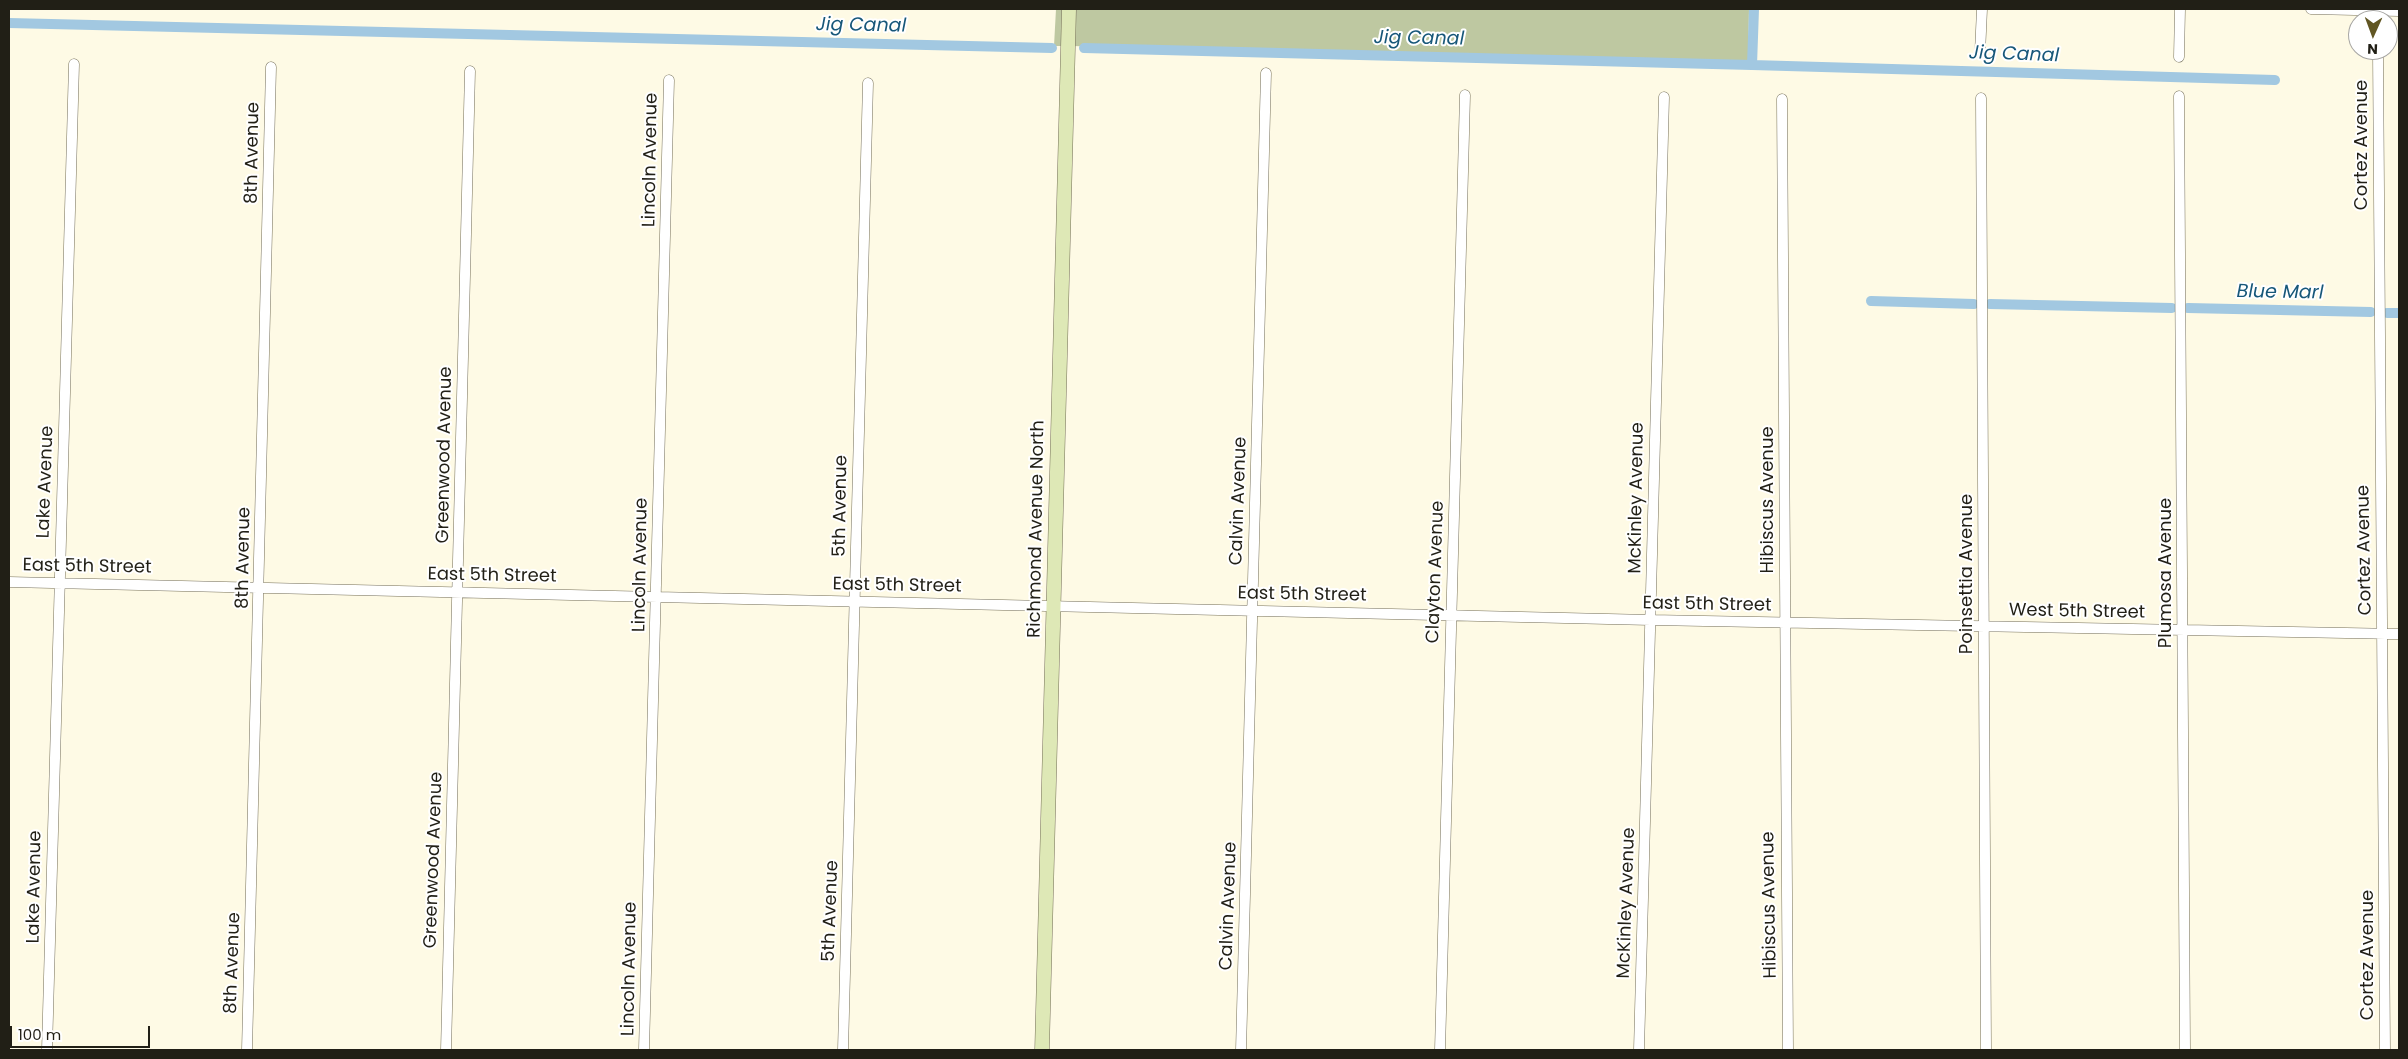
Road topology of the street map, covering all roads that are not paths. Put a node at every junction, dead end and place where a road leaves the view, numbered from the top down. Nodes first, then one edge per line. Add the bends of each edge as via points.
1 (1070, 9) edge
2 (1982, 9) edge
3 (2180, 9) edge
4 (2311, 9) edge
5 (2361, 9) edge
6 (1980, 53) dead end
7 (2179, 57) dead end
8 (2378, 60) edge
9 (74, 64) dead end
10 (272, 67) dead end
11 (470, 71) dead end
12 (1266, 73) dead end
13 (669, 80) dead end
14 (868, 83) dead end
15 (1465, 95) dead end
16 (2179, 96) dead end
17 (1664, 97) dead end
18 (1980, 98) dead end
19 (1782, 99) dead end
20 (9, 582) edge
21 (60, 583) junction
22 (259, 587) junction
23 (458, 592) junction
24 (656, 597) junction
25 (855, 602) junction
26 (1054, 606) junction
27 (1252, 611) junction
28 (1451, 616) junction
29 (1651, 620) junction
30 (1784, 623) junction
31 (1984, 626) junction
32 (2183, 630) junction
33 (2382, 633) junction
34 (2399, 634) edge
35 (47, 1050) edge
36 (247, 1050) edge
37 (446, 1050) edge
38 (644, 1050) edge
39 (843, 1050) edge
40 (1042, 1050) edge
41 (1241, 1050) edge
42 (1440, 1050) edge
43 (1639, 1050) edge
44 (1788, 1050) edge
45 (1986, 1050) edge
46 (2185, 1050) edge
47 (2385, 1050) edge

1 - 26 street, Richmond Avenue North
2 - 6 street
3 - 7 street
4 - 5 street
8 - 33 street, Cortez Avenue
9 - 21 street, Lake Avenue
10 - 22 street, 8th Avenue
11 - 23 street, Greenwood Avenue
12 - 27 street, Calvin Avenue
13 - 24 street, Lincoln Avenue
14 - 25 street, 5th Avenue
15 - 28 street, Clayton Avenue
16 - 32 street, Plumosa Avenue
17 - 29 street, McKinley Avenue
18 - 31 street, Poinsettia Avenue
19 - 30 street, Hibiscus Avenue
20 - 21 street, East 5th Street
21 - 22 street, East 5th Street
21 - 35 street, Lake Avenue
22 - 23 street, East 5th Street
22 - 36 street, 8th Avenue
23 - 24 street, East 5th Street
23 - 37 street, Greenwood Avenue
24 - 25 street, East 5th Street
24 - 38 street, Lincoln Avenue
25 - 26 street, East 5th Street
25 - 39 street, 5th Avenue
26 - 27 street, East 5th Street
26 - 40 street, Richmond Avenue North
27 - 28 street, East 5th Street
27 - 41 street, Calvin Avenue
28 - 29 street, East 5th Street
28 - 42 street, Clayton Avenue
29 - 30 street, East 5th Street
29 - 43 street, McKinley Avenue
30 - 31 street, West 5th Street
30 - 44 street, Hibiscus Avenue
31 - 32 street, West 5th Street
31 - 45 street, Poinsettia Avenue
32 - 33 street, West 5th Street
32 - 46 street, Plumosa Avenue
33 - 34 street, West 5th Street
33 - 47 street, Cortez Avenue

